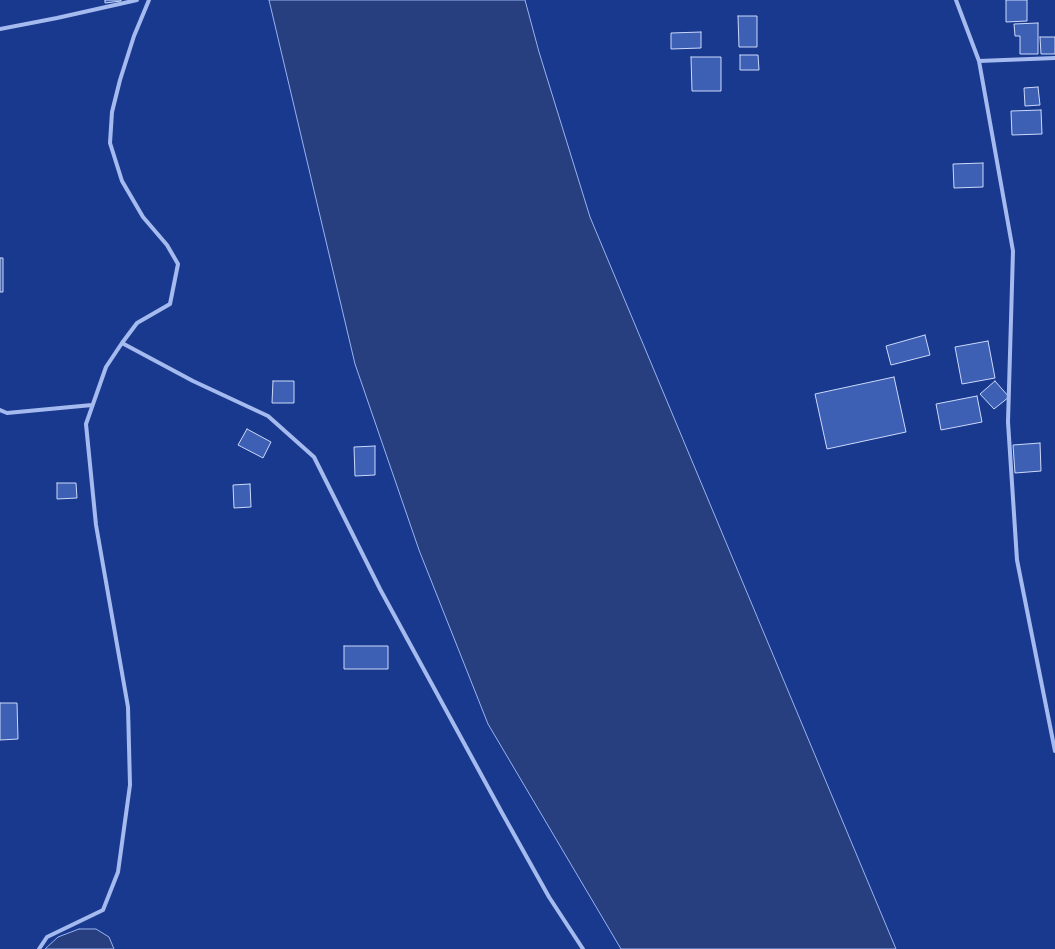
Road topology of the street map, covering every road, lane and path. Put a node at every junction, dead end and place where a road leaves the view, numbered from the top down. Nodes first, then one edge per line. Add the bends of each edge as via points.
1 (137, 0) edge
2 (149, 0) edge
3 (956, 0) edge
4 (0, 29) edge
5 (1055, 58) edge
6 (979, 61) junction
7 (122, 343) junction
8 (92, 405) junction
9 (0, 410) edge
10 (1055, 752) edge
11 (39, 949) edge
12 (583, 949) edge

1 - 4 street
2 - 7 street via 120,80 112,112 110,143 122,181 143,217 167,245 178,264 170,304 137,323
3 - 6 street
5 - 6 street
6 - 10 street via 1012,251 1008,422 1017,560
7 - 8 street via 106,367
7 - 12 street via 193,382 268,416 314,457 380,589 486,783 549,897
8 - 9 street via 7,413
8 - 11 street via 86,424 86,443 96,525 128,707 130,785 118,872 103,910 47,937

